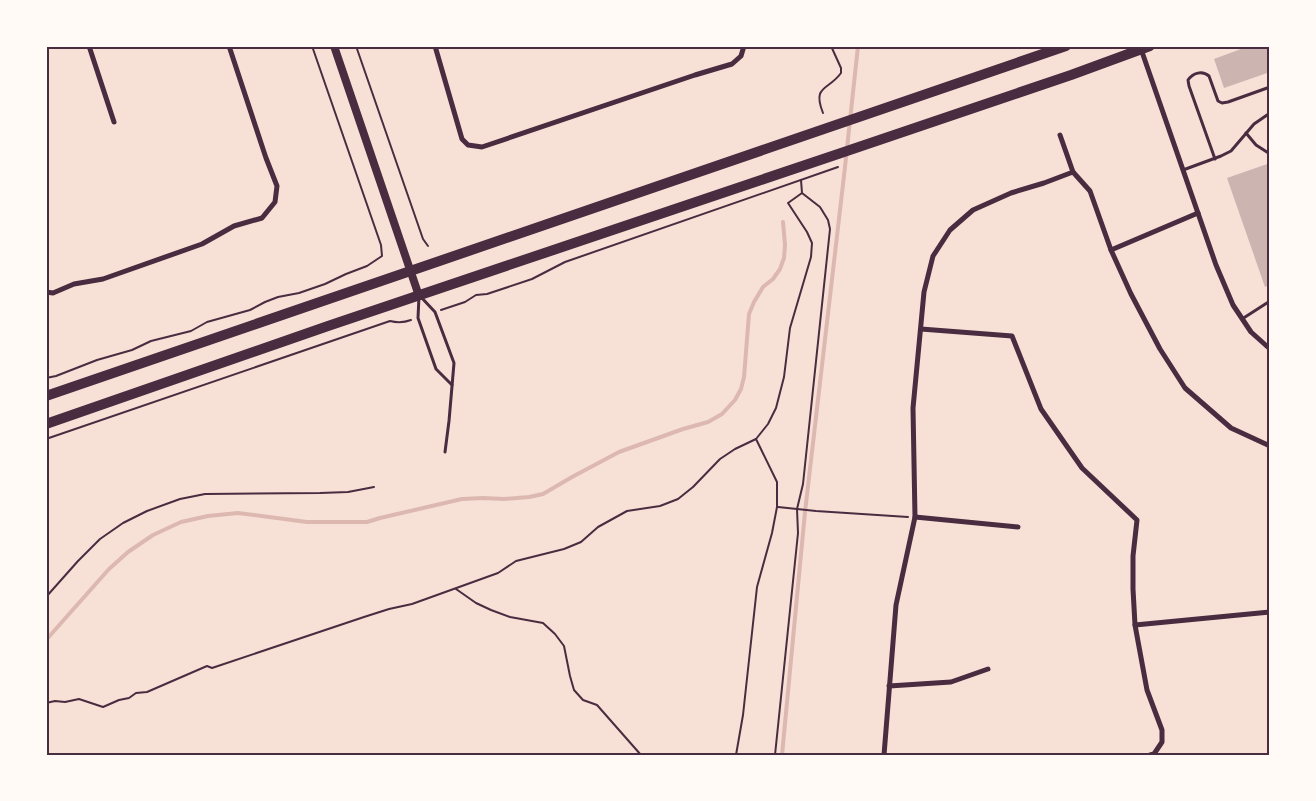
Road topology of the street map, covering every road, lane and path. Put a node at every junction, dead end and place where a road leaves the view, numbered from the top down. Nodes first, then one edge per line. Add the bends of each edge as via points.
1 (89, 46) edge
2 (229, 46) edge
3 (312, 46) edge
4 (334, 46) edge
5 (356, 46) edge
6 (435, 46) edge
7 (744, 46) edge
8 (831, 46) edge
9 (1066, 46) edge
10 (1144, 47) edge
11 (1270, 87) edge
12 (823, 113) dead end
13 (1270, 113) edge
14 (114, 122) dead end
15 (1246, 133) junction
16 (1060, 135) dead end
17 (1270, 154) edge
18 (1215, 159) junction
19 (839, 166) dead end
20 (1182, 170) junction
21 (1073, 172) junction
22 (801, 180) junction
23 (802, 193) junction
24 (1198, 213) junction
25 (428, 246) dead end
26 (1111, 250) junction
27 (410, 271) junction
28 (46, 292) edge
29 (419, 296) junction
30 (1270, 301) edge
31 (452, 306) dead end
32 (1242, 319) junction
33 (404, 323) dead end
34 (921, 330) junction
35 (1270, 349) edge
36 (46, 378) edge
37 (452, 385) junction
38 (46, 396) edge
39 (46, 424) edge
40 (46, 439) edge
41 (756, 439) junction
42 (1270, 446) edge
43 (445, 452) dead end
44 (374, 487) dead end
45 (777, 507) junction
46 (796, 508) junction
47 (915, 517) junction
48 (1018, 527) dead end
49 (456, 588) junction
50 (46, 597) edge
51 (1270, 612) edge
52 (1134, 625) junction
53 (988, 670) dead end
54 (889, 686) junction
55 (46, 703) edge
56 (641, 755) edge
57 (678, 755) edge
58 (714, 755) edge
59 (736, 755) edge
60 (775, 755) edge
61 (884, 755) edge
62 (1150, 755) edge

1 - 14 street
2 - 28 street via 277,186 276,202 262,218 234,226 202,244 103,279 74,284 53,294
3 - 36 path via 381,245 382,256 325,284
4 - 27 street
5 - 25 path
6 - 7 street via 462,139 468,145 482,146 732,64 741,56
8 - 12 path via 841,73 819,95
9 - 27 main road
10 - 20 street
10 - 29 main road via 1071,75
11 - 18 lane via 1222,103 1218,101 1206,73 1191,76 1189,86
13 - 15 lane
15 - 17 lane
15 - 18 lane via 1231,151
16 - 21 street
18 - 20 lane
19 - 22 path
20 - 24 street
21 - 26 street via 1090,191
21 - 34 street via 973,210 950,230 934,256 924,292
22 - 23 path
22 - 31 path via 565,262 532,279 476,295
23 - 41 path via 788,203 812,243 812,257 790,328 784,377 776,408
23 - 46 path via 820,207 830,229 803,484
24 - 26 street
24 - 32 street via 1216,265
26 - 42 street via 1160,349 1185,388 1231,428
27 - 29 street
27 - 38 main road
29 - 37 lane via 418,318 436,369
29 - 37 lane via 435,312 454,363
29 - 39 main road
30 - 32 lane
32 - 35 street
33 - 40 path via 390,321
34 - 47 street via 913,408
34 - 52 street via 1012,336 1042,409 1082,468 1137,520 1132,589
37 - 43 lane
41 - 45 path via 777,482
41 - 49 path via 720,459 678,498 660,506 627,511 598,527 581,542 516,561 498,573
44 - 50 path via 348,492 205,494 180,499 130,520 100,539
45 - 46 path
45 - 59 path via 757,588
46 - 47 path
46 - 60 path via 798,533
47 - 48 street
47 - 54 street via 896,605
49 - 55 path via 212,668 208,666 103,707 79,699
49 - 56 path via 476,603 510,617 543,623 564,646 574,690 583,700 597,704
51 - 52 street
52 - 62 street via 1148,690 1162,730 1162,742
53 - 54 street via 951,682
54 - 61 street
57 - 58 path

